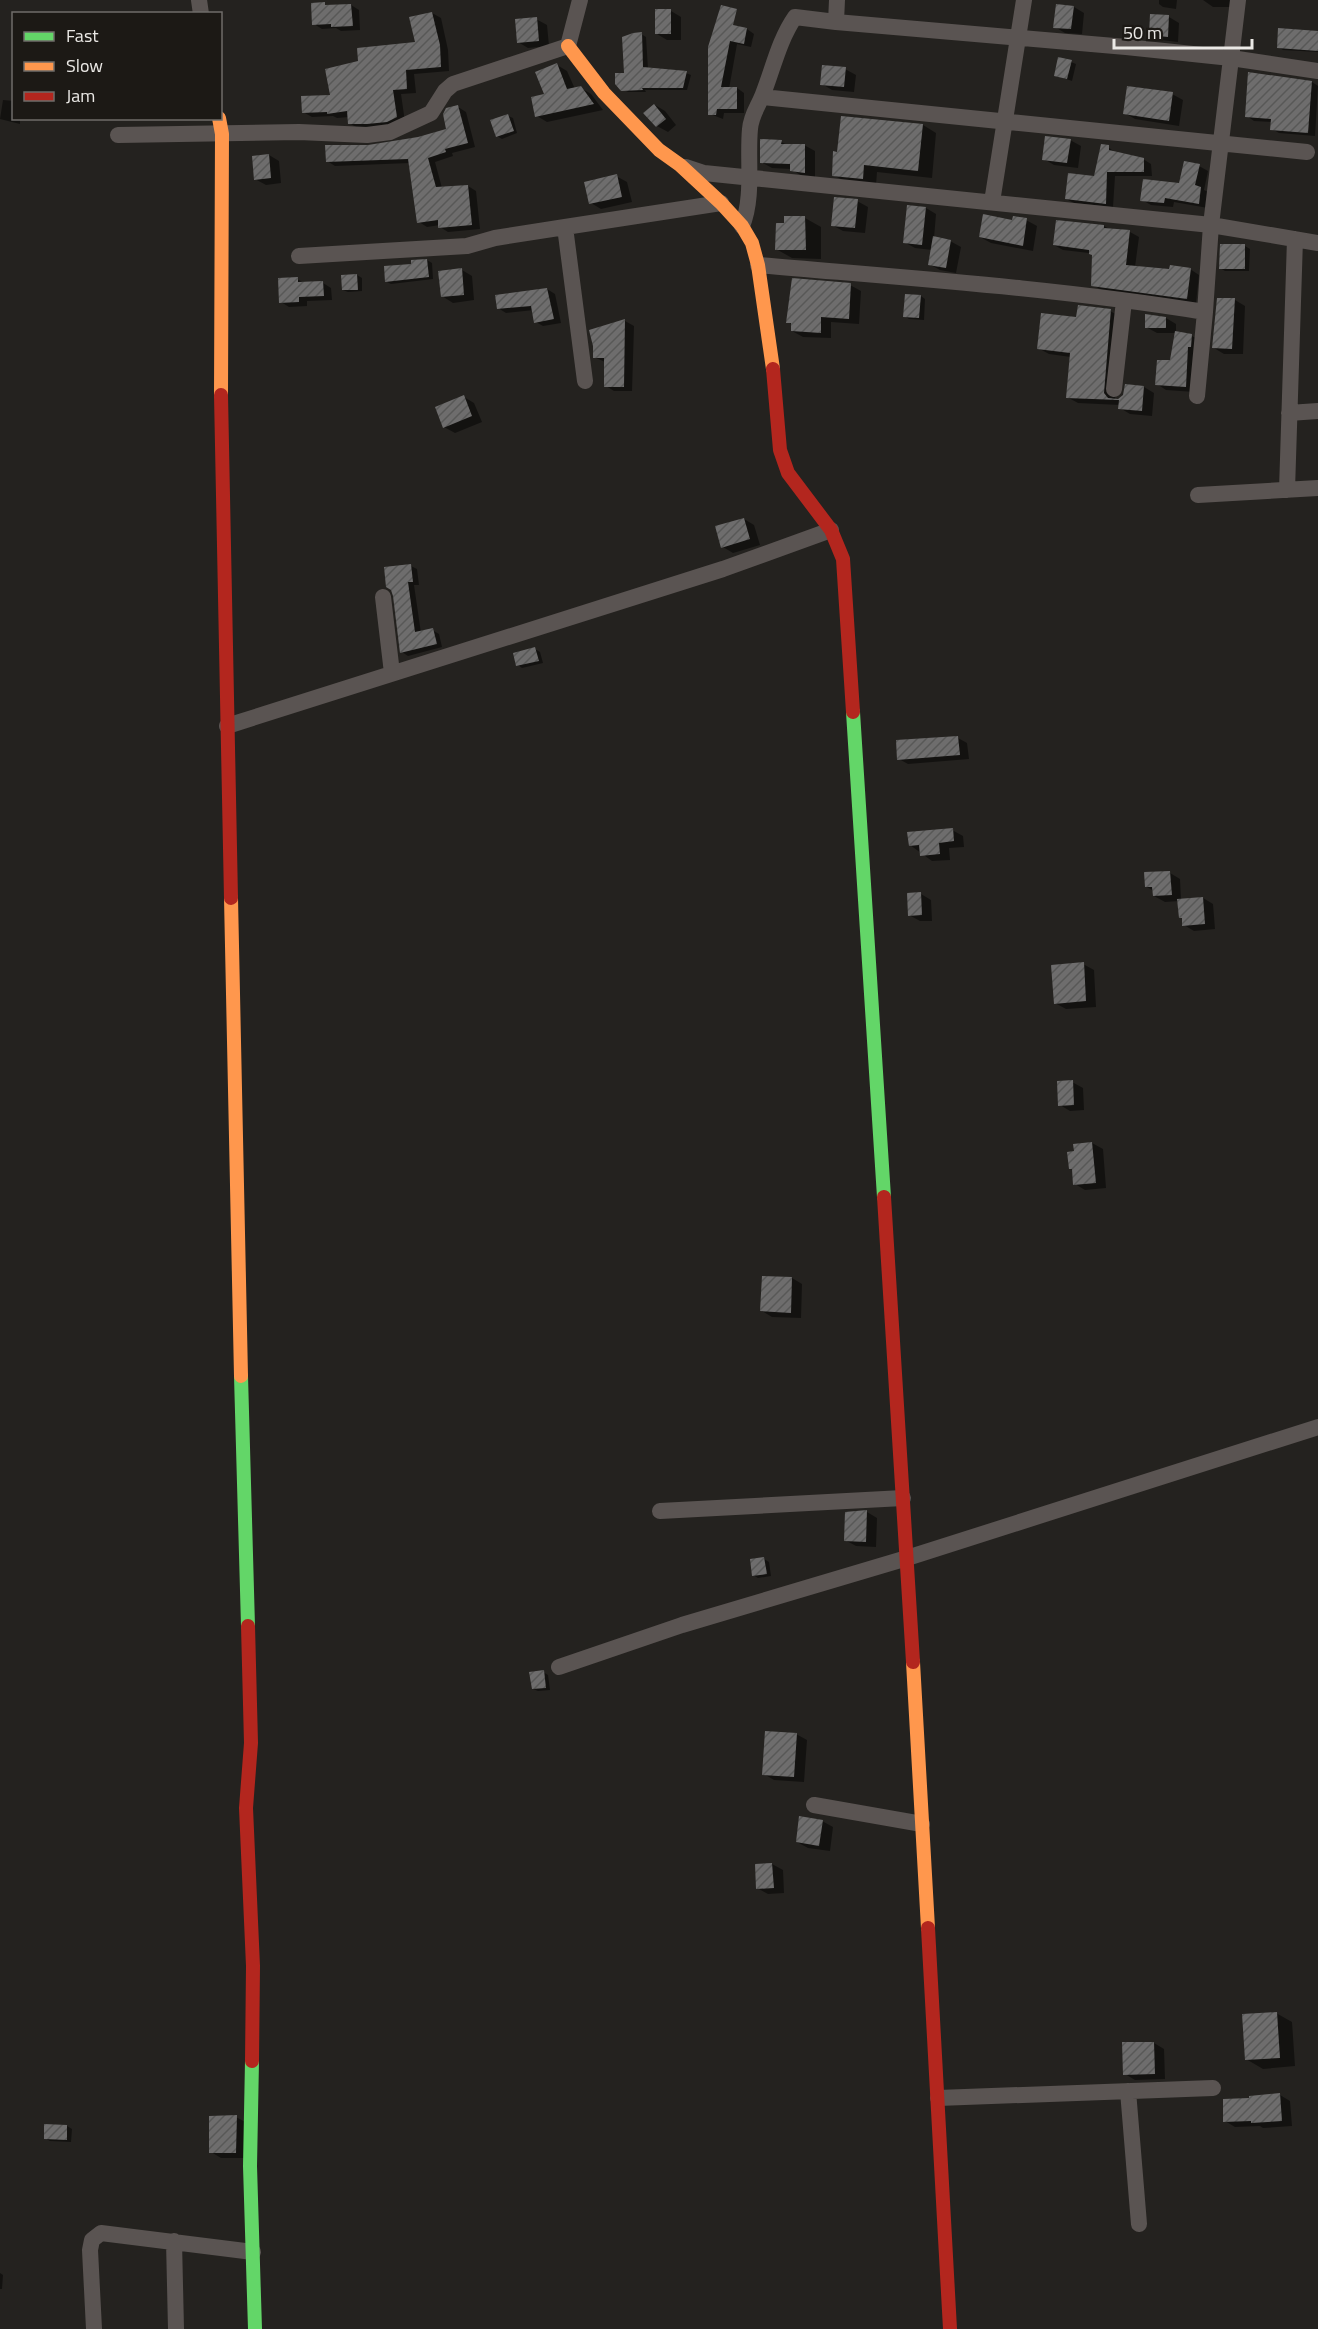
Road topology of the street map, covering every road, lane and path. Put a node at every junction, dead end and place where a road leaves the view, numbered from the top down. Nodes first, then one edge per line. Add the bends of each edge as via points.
1 (580, 0) edge
2 (837, 0) edge
3 (1024, 0) edge
4 (1238, 0) edge
5 (836, 22) junction
6 (1019, 38) junction
7 (568, 46) junction
8 (1231, 58) junction
9 (1318, 71) edge
10 (762, 97) junction
11 (1005, 123) junction
12 (221, 126) edge
13 (118, 135) dead end
14 (1221, 144) junction
15 (1306, 152) dead end
16 (680, 165) junction
17 (749, 176) junction
18 (992, 202) junction
19 (722, 203) junction
20 (1211, 225) junction
21 (742, 226) junction
22 (565, 227) junction
23 (1295, 239) junction
24 (1318, 243) edge
25 (299, 256) dead end
26 (758, 265) junction
27 (1124, 301) junction
28 (1205, 312) junction
29 (585, 381) dead end
30 (1114, 388) dead end
31 (1197, 396) dead end
32 (1318, 411) edge
33 (1289, 413) junction
34 (1318, 488) edge
35 (1287, 490) junction
36 (1198, 495) dead end
37 (831, 530) junction
38 (383, 597) dead end
39 (392, 673) junction
40 (227, 726) junction
41 (1318, 1428) edge
42 (903, 1498) junction
43 (660, 1511) dead end
44 (907, 1558) junction
45 (559, 1667) dead end
46 (814, 1805) dead end
47 (922, 1824) junction
48 (1213, 2088) dead end
49 (1128, 2091) junction
50 (938, 2098) junction
51 (1139, 2224) dead end
52 (174, 2241) junction
53 (253, 2252) junction
54 (94, 2329) edge
55 (176, 2329) edge
56 (255, 2329) edge
57 (950, 2329) edge

1 - 7 street
2 - 5 street
3 - 6 street
4 - 8 street
5 - 6 street
5 - 10 street via 795,17 787,28
6 - 8 street
6 - 11 street
7 - 12 street via 453,84 431,113 390,132 368,135
7 - 16 street via 604,93 659,150
8 - 9 street
8 - 14 street
10 - 11 street
10 - 17 street via 751,117
11 - 14 street
11 - 18 street
12 - 13 street
12 - 40 street
14 - 15 street
14 - 20 street
16 - 17 street via 704,172
16 - 19 street
17 - 18 street
17 - 21 street
18 - 20 street
19 - 21 street
19 - 22 street
20 - 23 street
20 - 28 street
21 - 26 street
22 - 25 street via 466,246
22 - 29 street
23 - 24 street
23 - 33 street
26 - 27 street
26 - 37 street via 772,351 780,450 788,473
27 - 28 street
27 - 30 street
28 - 31 street
32 - 33 street
33 - 35 street
34 - 35 street
35 - 36 street
37 - 39 street via 723,569
37 - 42 street via 843,559
38 - 39 street
39 - 40 street
40 - 53 street via 251,1743 246,1808 253,1966
41 - 44 street
42 - 43 street
42 - 44 street
44 - 45 street via 672,1628
44 - 47 street
46 - 47 street
47 - 50 street
48 - 49 street
49 - 50 street
49 - 51 street
50 - 57 street
52 - 53 street
52 - 54 street via 101,2233 92,2240
52 - 55 street
53 - 56 street

